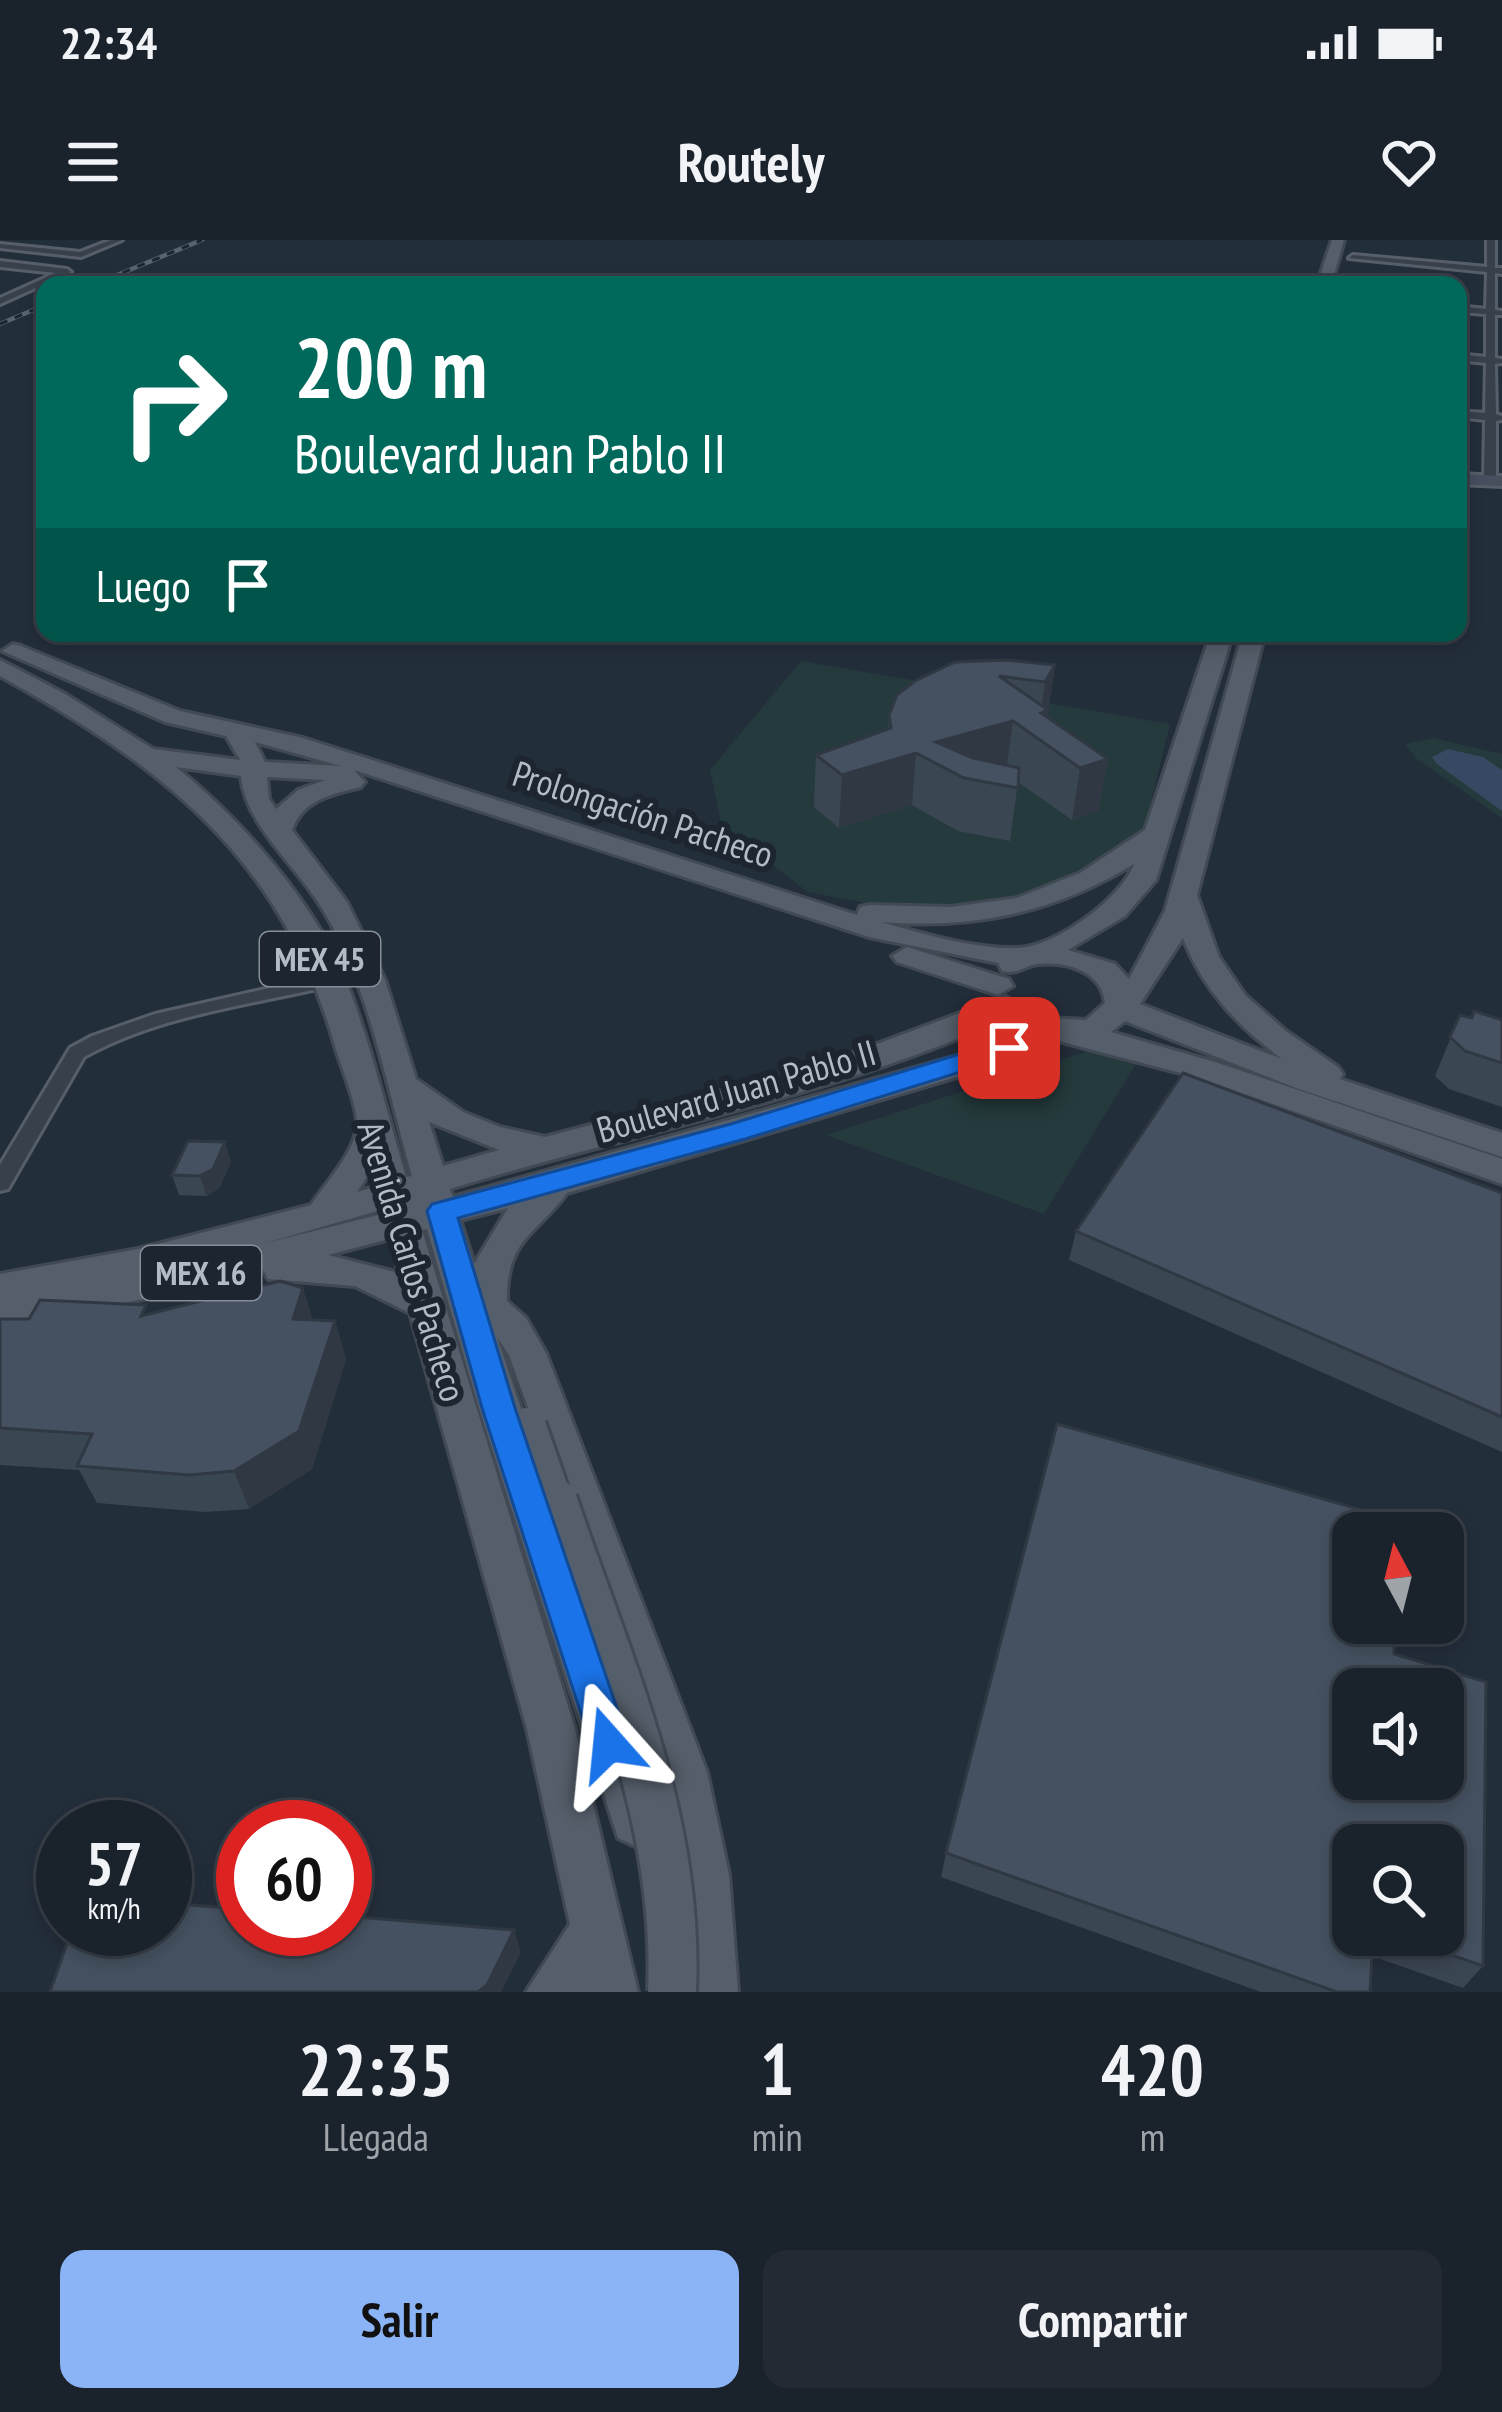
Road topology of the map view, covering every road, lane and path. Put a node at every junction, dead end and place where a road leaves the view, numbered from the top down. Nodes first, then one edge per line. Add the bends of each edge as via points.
1 (17, 240) edge
2 (91, 240) edge
3 (1338, 240) edge
4 (1358, 240) edge
5 (1491, 240) edge
6 (115, 241) edge
7 (0, 246) edge
8 (81, 255) junction
9 (67, 260) dead end
10 (0, 264) edge
11 (1351, 268) junction
12 (1496, 271) edge
13 (58, 276) edge
14 (1327, 276) edge
15 (1333, 276) edge
16 (36, 285) edge
17 (4, 286) edge
18 (32, 287) junction
19 (0, 301) edge
20 (1496, 313) edge
21 (1467, 358) edge
22 (1489, 360) junction
23 (1502, 362) edge
24 (1495, 418) edge
25 (1496, 480) edge
26 (1219, 642) edge
27 (1252, 642) edge
28 (0, 645) edge
29 (0, 667) edge
30 (244, 749) junction
31 (145, 751) junction
32 (377, 781) junction
33 (1169, 802) junction
34 (1205, 807) junction
35 (279, 830) junction
36 (1159, 832) junction
37 (1185, 895) junction
38 (768, 896) junction
39 (1034, 957) junction
40 (331, 980) junction
41 (1002, 997) junction
42 (1122, 1007) junction
43 (1059, 1030) junction
44 (404, 1086) junction
45 (1370, 1099) junction
46 (372, 1127) junction
47 (1502, 1145) edge
48 (554, 1165) junction
49 (1502, 1172) edge
50 (0, 1183) edge
51 (418, 1203) junction
52 (325, 1211) junction
53 (148, 1287) junction
54 (0, 1288) edge
55 (423, 1303) junction
56 (488, 1306) junction
57 (0, 1317) edge
58 (598, 1928) junction
59 (702, 1990) edge
60 (553, 1992) edge
61 (611, 1992) edge

1 - 7 street
2 - 6 street
3 - 14 main road
4 - 11 main road
5 - 12 street
6 - 8 street
7 - 8 street
8 - 9 street
10 - 13 street via 67,272
11 - 12 street
11 - 15 main road
12 - 20 street
16 - 18 street
17 - 18 street
18 - 19 street
20 - 22 street
21 - 22 street
22 - 23 street
22 - 24 street
24 - 25 street
26 - 33 main road
27 - 34 main road
28 - 30 main road
29 - 31 main road, Avenida Carlos Pacheco / MEX 45
30 - 31 main road via 179,763
30 - 32 main road, Prolongación Pacheco
30 - 35 main road, Avenida Carlos Pacheco / MEX 45 via 256,800
30 - 38 main road, Prolongación Pacheco via 294,743
31 - 40 main road, Avenida Carlos Pacheco / MEX 45 via 237,835
32 - 35 main road via 302,798
32 - 41 main road, Prolongación Pacheco
33 - 34 main road
33 - 36 main road
34 - 37 main road
35 - 44 main road, Avenida Carlos Pacheco / MEX 45 via 333,902 370,980
36 - 38 main road via 1084,886 985,914 903,916
36 - 39 main road via 1133,893 1084,932
37 - 42 main road via 1148,981
37 - 45 main road via 1199,954 1237,1006
38 - 39 main road, Prolongación Pacheco via 913,941
39 - 41 main road, Boulevard Juan Pablo II via 1007,969
39 - 42 main road, Prolongación Pacheco via 1076,958 1107,972
40 - 46 main road, Avenida Carlos Pacheco / MEX 45
40 - 50 street via 124,1030 77,1053
41 - 43 main road, Prolongación Pacheco
41 - 48 main road, Boulevard Juan Pablo II via 945,1037
42 - 43 main road, Boulevard Juan Pablo II via 1103,1025
42 - 45 main road
43 - 48 main road, Boulevard Juan Pablo II via 961,1066
43 - 49 main road via 1208,1070
44 - 48 main road via 456,1126
44 - 51 main road, Avenida Carlos Pacheco / MEX 45
45 - 47 main road
46 - 51 main road, Avenida Carlos Pacheco / MEX 45
46 - 52 main road
48 - 51 main road, Boulevard Juan Pablo II
48 - 56 main road via 501,1237
51 - 52 main road, MEX 16
51 - 53 main road, MEX 16
51 - 55 main road, Avenida Carlos Pacheco / MEX 45
51 - 59 main road, Avenida Carlos Pacheco / MEX 45 via 499,1408 651,1870
52 - 54 main road, MEX 16 via 111,1269
53 - 55 main road via 313,1266 364,1272
53 - 57 main road, MEX 16
55 - 58 main road, Avenida Carlos Pacheco / MEX 45 via 551,1729
56 - 59 main road, bridge via 658,1810 676,1929
56 - 59 main road via 527,1353 683,1772 711,1903
58 - 60 main road
58 - 61 main road, Avenida Carlos Pacheco / MEX 45

